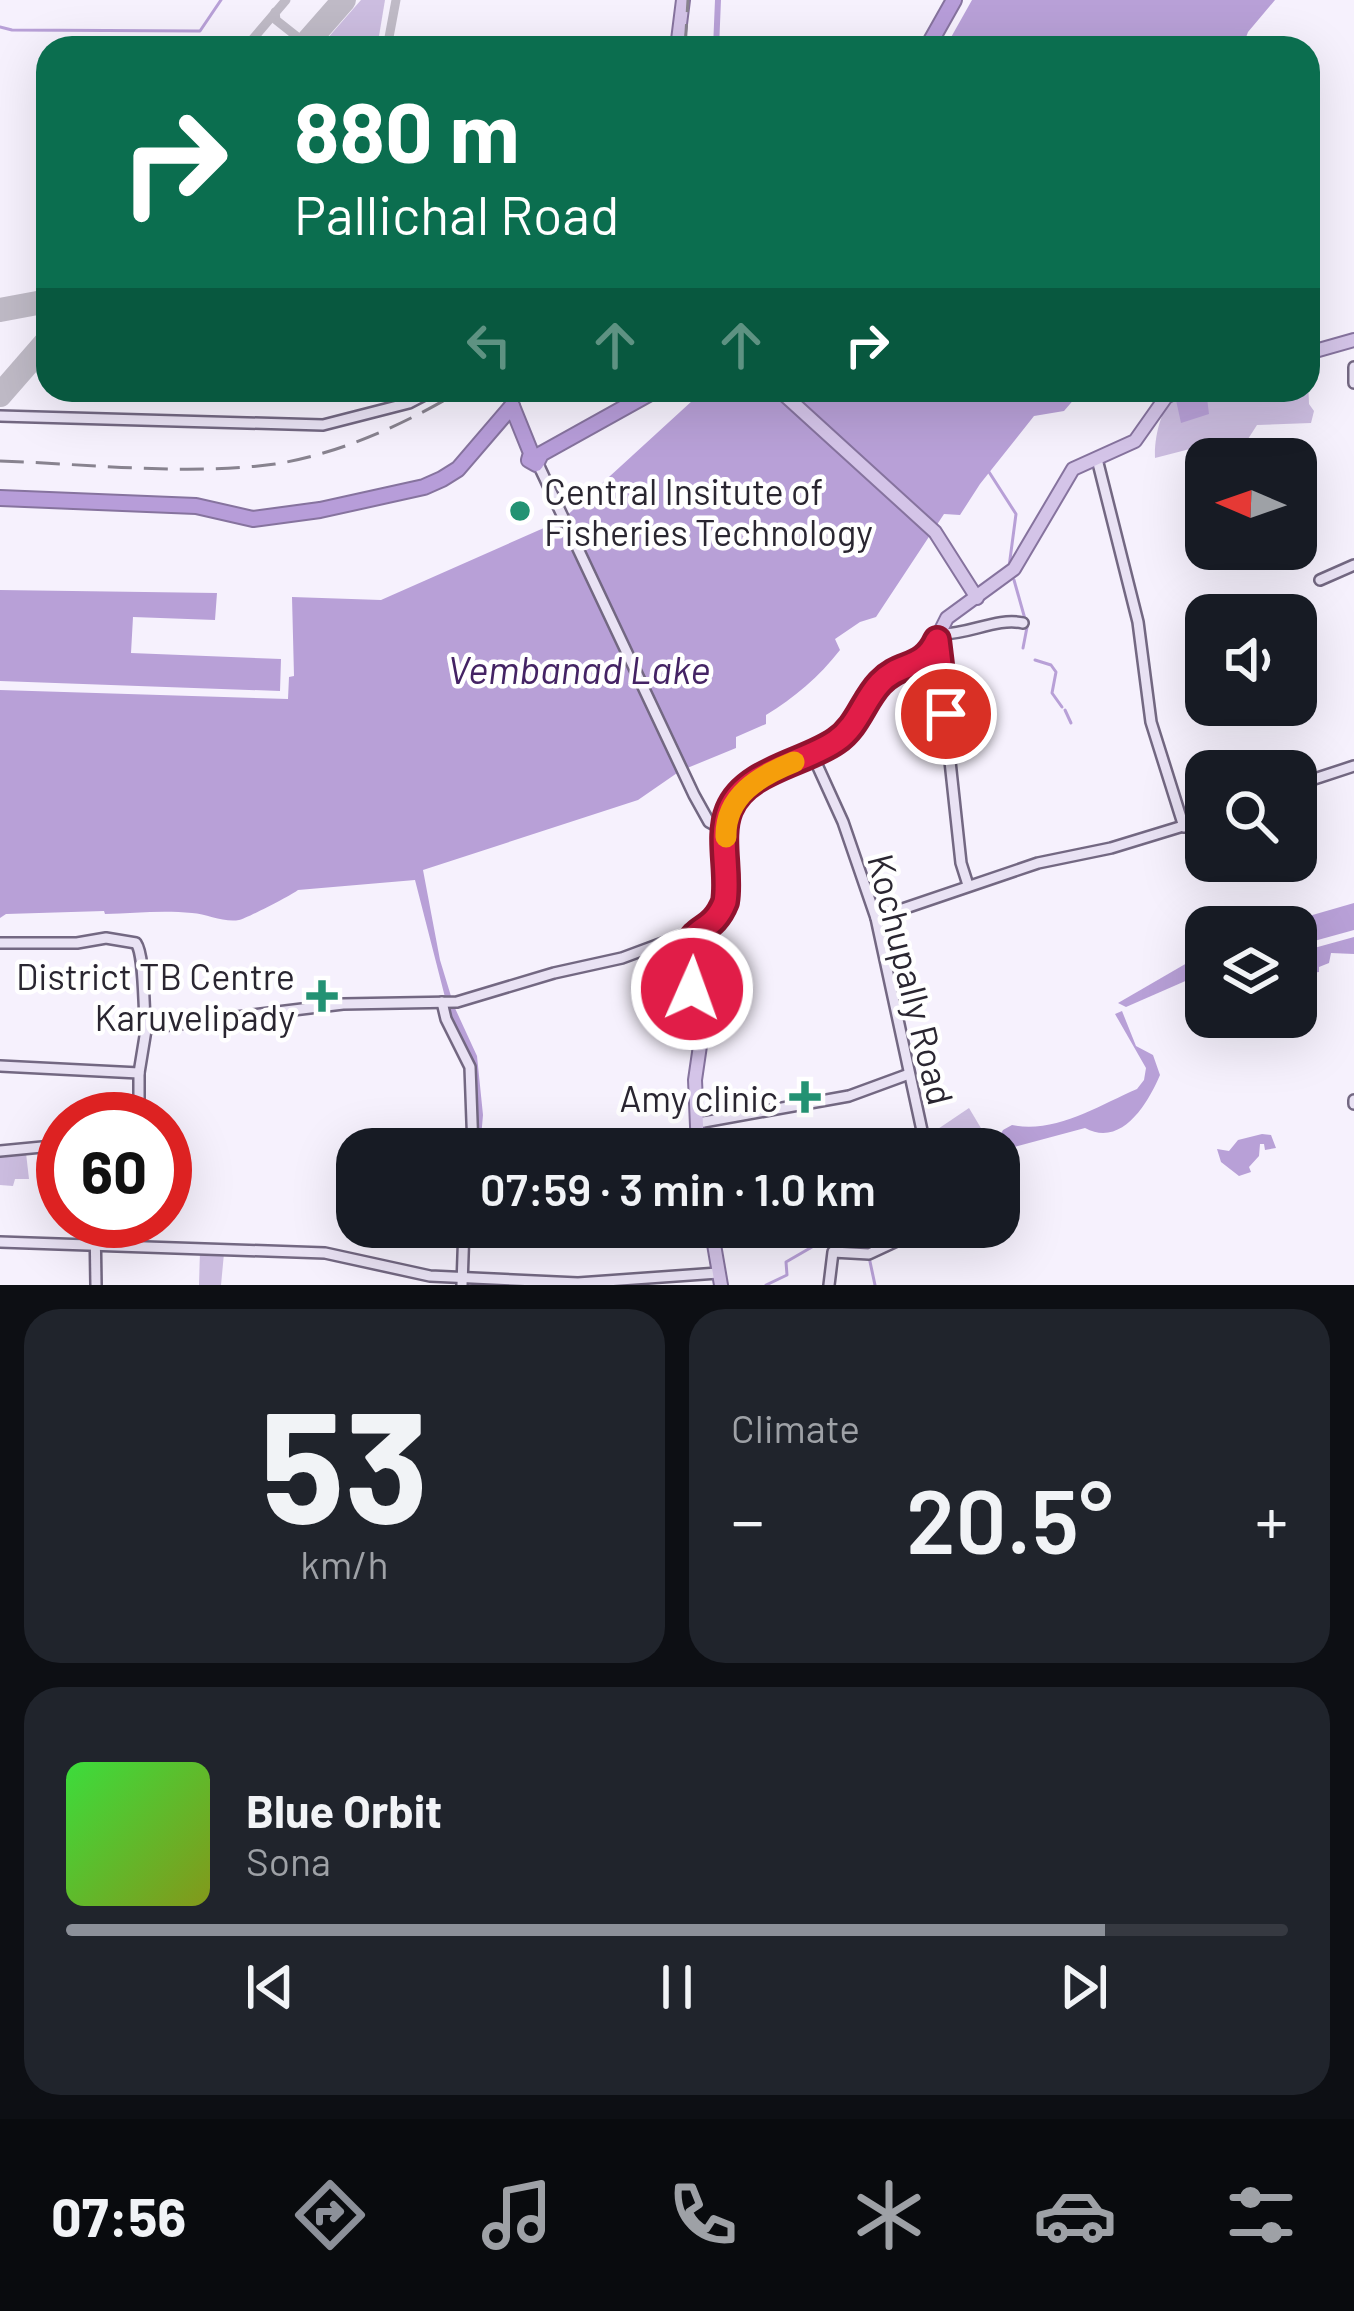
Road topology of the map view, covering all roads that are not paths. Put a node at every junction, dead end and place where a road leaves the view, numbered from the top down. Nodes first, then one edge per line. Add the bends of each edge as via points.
1 (683, 0) edge
2 (954, 0) edge
3 (678, 36) edge
4 (934, 36) edge
5 (1354, 340) edge
6 (1320, 350) edge
7 (1354, 367) edge
8 (1354, 382) edge
9 (412, 402) edge
10 (510, 402) edge
11 (515, 402) edge
12 (635, 402) edge
13 (792, 402) edge
14 (1162, 402) edge
15 (0, 416) edge
16 (537, 457) junction
17 (1097, 459) junction
18 (0, 498) edge
19 (1354, 566) edge
20 (1320, 580) dead end
21 (977, 598) junction
22 (1022, 623) dead end
23 (939, 637) junction
24 (813, 756) junction
25 (1354, 766) edge
26 (1317, 778) edge
27 (1184, 827) joint
28 (726, 831) junction
29 (968, 885) junction
30 (876, 918) junction
31 (692, 932) junction
32 (0, 943) edge
33 (448, 1002) junction
34 (146, 1030) junction
35 (0, 1066) edge
36 (139, 1073) junction
37 (909, 1074) junction
38 (139, 1092) edge
39 (698, 1124) junction
40 (471, 1128) edge
41 (698, 1128) edge
42 (921, 1128) edge
43 (36, 1148) edge
44 (0, 1151) edge
45 (0, 1242) edge
46 (36, 1243) edge
47 (96, 1248) edge
48 (192, 1248) edge
49 (464, 1248) edge
50 (714, 1248) edge
51 (880, 1248) edge
52 (464, 1279) edge
53 (719, 1279) edge
54 (96, 1285) edge
55 (830, 1285) edge

1 - 3 main road
2 - 4 highway
5 - 6 main road
7 - 8 street
9 - 15 street via 323,425
10 - 18 highway via 442,479 320,510 253,519 196,506
11 - 16 highway
12 - 16 highway
13 - 21 main road via 946,546
14 - 17 main road via 1135,441
16 - 28 street via 694,795 709,822
17 - 21 main road via 1072,469 1014,569
17 - 27 street via 1138,622 1151,722
19 - 20 street
21 - 23 main road via 947,618
22 - 23 street
23 - 24 main road via 927,658 881,682 848,732
23 - 29 street
24 - 28 main road via 745,790 732,803
24 - 30 street, Kochupally Road
25 - 26 street
27 - 29 street
28 - 31 main road via 725,902
29 - 30 street
30 - 37 street, Kochupally Road
31 - 33 street
31 - 39 main road via 690,978 702,1032
32 - 34 street via 136,943
33 - 34 street via 343,1004
33 - 40 street via 446,1018 470,1066
34 - 36 street
35 - 36 street
36 - 38 street
37 - 39 street via 849,1096
37 - 42 street, Kochupally Road
39 - 41 main road
43 - 44 street
45 - 46 street
47 - 54 street
48 - 52 street via 325,1253
49 - 52 street
50 - 53 main road
51 - 55 street via 833,1252
52 - 53 street

